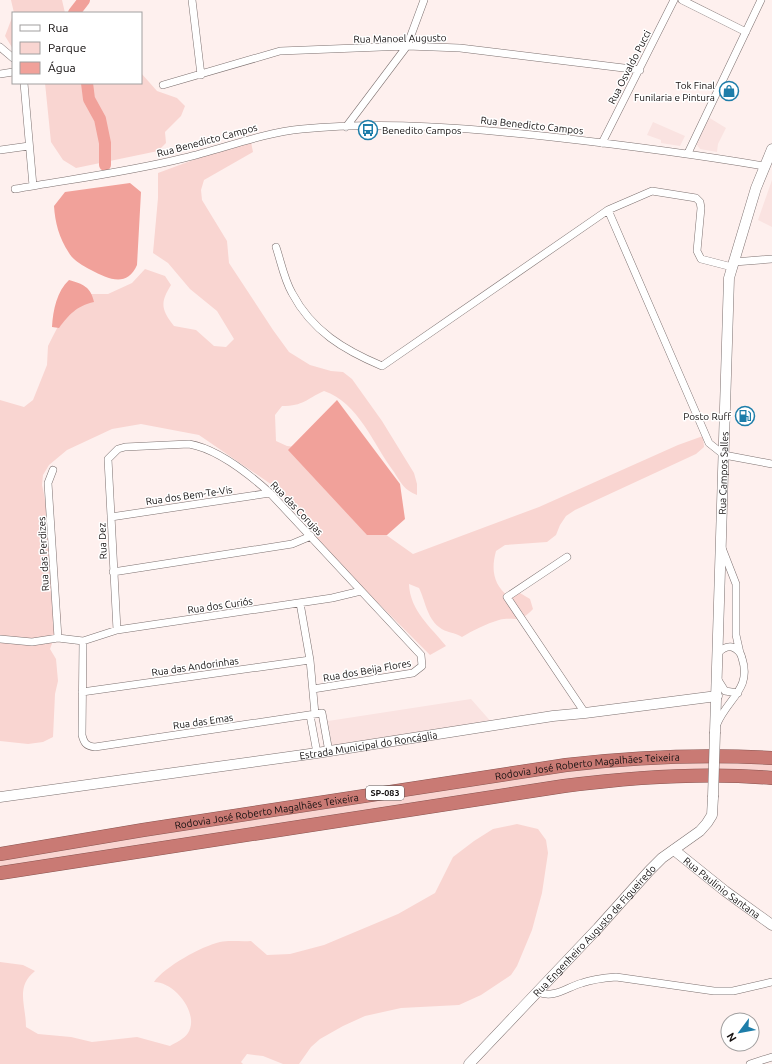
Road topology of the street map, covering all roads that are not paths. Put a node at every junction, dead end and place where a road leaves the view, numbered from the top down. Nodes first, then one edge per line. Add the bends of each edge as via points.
1 (192, 0) edge
2 (424, 0) edge
3 (674, 0) edge
4 (682, 0) edge
5 (761, 0) edge
6 (746, 32) junction
7 (407, 46) junction
8 (0, 47) edge
9 (12, 57) edge
10 (640, 70) junction
11 (12, 72) edge
12 (0, 74) edge
13 (201, 75) junction
14 (24, 84) edge
15 (163, 85) dead end
16 (346, 127) junction
17 (602, 143) junction
18 (29, 146) junction
19 (772, 149) edge
20 (0, 150) edge
21 (688, 153) junction
22 (764, 166) junction
23 (33, 186) junction
24 (15, 189) dead end
25 (608, 210) junction
26 (276, 247) dead end
27 (772, 259) edge
28 (733, 264) junction
29 (113, 453) joint
30 (724, 455) junction
31 (772, 464) edge
32 (52, 470) dead end
33 (270, 493) junction
34 (111, 517) junction
35 (311, 536) junction
36 (721, 548) junction
37 (567, 557) dead end
38 (113, 572) junction
39 (361, 591) junction
40 (300, 603) junction
41 (117, 630) junction
42 (58, 638) junction
43 (0, 639) edge
44 (83, 641) junction
45 (718, 653) junction
46 (740, 653) junction
47 (310, 660) junction
48 (422, 666) joint
49 (718, 680) junction
50 (313, 689) junction
51 (82, 692) junction
52 (738, 693) junction
53 (717, 696) junction
54 (585, 713) junction
55 (315, 714) junction
56 (715, 731) junction
57 (329, 752) junction
58 (317, 753) junction
59 (772, 758) edge
60 (772, 778) edge
61 (0, 797) edge
62 (713, 797) joint
63 (674, 850) junction
64 (0, 854) edge
65 (0, 873) edge
66 (772, 925) edge
67 (772, 982) edge
68 (538, 992) junction
69 (772, 1057) edge
70 (469, 1064) edge
71 (750, 1064) edge

1 - 13 street
2 - 7 street
3 - 10 street, Rua Osvaldo Pucci
4 - 6 street
5 - 6 street
6 - 21 street
7 - 10 street, Rua Manoel Augusto via 460,48
7 - 13 street, Rua Manoel Augusto via 280,51
7 - 16 street
8 - 9 street
10 - 17 street, Rua Osvaldo Pucci
11 - 12 street
13 - 15 street, Rua Manoel Augusto
14 - 18 street
16 - 17 street, Rua Benedicto Campos via 452,128
16 - 23 street, Rua Benedicto Campos via 301,129 260,136 186,158 127,171
17 - 21 street, Rua Benedicto Campos
18 - 20 street
18 - 23 street
19 - 22 main road, Rua Campos Salles
21 - 22 street, Rua Benedicto Campos
22 - 28 main road, Rua Campos Salles
23 - 24 street, Rua Benedicto Campos
25 - 26 street via 382,366 353,354 320,331 303,313 291,292
25 - 28 street via 652,191 696,198 701,208 697,251 699,257
25 - 30 street via 709,443
27 - 28 street
28 - 30 main road, Rua Campos Salles via 729,278
29 - 33 street, Rua das Corujas via 125,447 198,445 250,476
29 - 34 street, Rua Dez via 108,459
30 - 31 street
30 - 36 main road, Rua Campos Salles
32 - 42 street, Rua das Perdizes via 48,483
33 - 34 street, Rua dos Bem-Te-Vis
33 - 35 street, Rua das Corujas
34 - 38 street, Rua Dez
35 - 38 street via 292,544
35 - 39 street, Rua das Corujas
36 - 45 main road, Rua Campos Salles
36 - 46 street via 736,584 736,635
37 - 54 street via 507,598
38 - 41 street, Rua Dez
39 - 40 street, Rua dos Curiós
39 - 48 street, Rua das Corujas via 421,655
40 - 41 street, Rua dos Curiós
40 - 47 street
41 - 44 street, Rua dos Curiós
42 - 43 street via 32,642
42 - 44 street
44 - 51 street
45 - 46 street via 731,647
45 - 49 main road, Rua Campos Salles
46 - 52 street via 745,679
47 - 50 street
47 - 51 street, Rua das Andorinhas
48 - 50 street, Rua dos Beija Flores via 413,673
49 - 52 street via 725,691
49 - 53 main road, Rua Campos Salles
50 - 55 street
51 - 55 street, Rua das Emas via 82,735 88,746 95,747
52 - 53 street, Estrada Municipal do Roncáglia
52 - 56 street via 724,709
53 - 54 main road, Estrada Municipal do Roncáglia
53 - 56 main road, Rua Campos Salles
54 - 57 main road, Estrada Municipal do Roncáglia
55 - 57 street
55 - 58 street
56 - 62 main road, Rua Campos Salles, bridge
57 - 58 main road, Estrada Municipal do Roncáglia
58 - 61 main road, Estrada Municipal do Roncáglia
59 - 64 highway, Rodovia José Roberto Magalhães Teixeira / SP-083 via 690,756 616,759 566,765
60 - 65 highway, Rodovia José Roberto Magalhães Teixeira / SP-083 via 722,775 649,777 572,785
62 - 63 main road, Rua Engenheiro Augusto de Figueiredo via 712,815 707,823
63 - 66 main road, Rua Paulinio Santana
63 - 68 main road, Rua Engenheiro Augusto de Figueiredo via 649,870
67 - 68 street via 733,991 714,991 616,977 581,983 551,995
68 - 70 main road, Rua Engenheiro Augusto de Figueiredo
69 - 71 street

